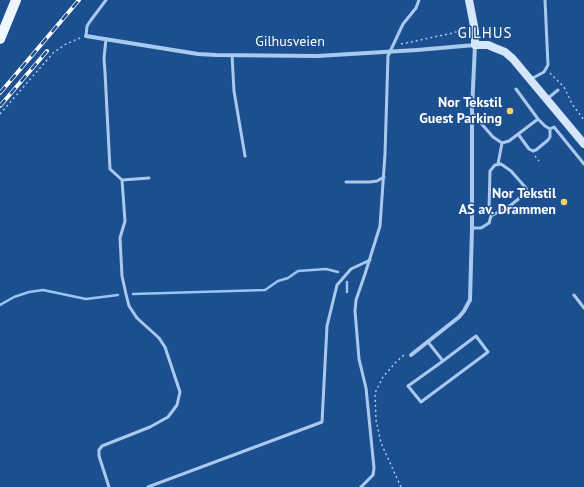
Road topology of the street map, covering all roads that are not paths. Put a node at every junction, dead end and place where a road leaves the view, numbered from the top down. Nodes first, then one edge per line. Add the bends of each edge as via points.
1 (16, 0) edge
2 (106, 0) edge
3 (419, 0) edge
4 (469, 0) edge
5 (545, 0) edge
6 (86, 36) joint
7 (0, 39) edge
8 (106, 39) junction
9 (475, 45) junction
10 (392, 51) junction
11 (232, 55) junction
12 (531, 79) junction
13 (516, 89) dead end
14 (558, 90) dead end
15 (547, 99) junction
16 (473, 114) junction
17 (538, 119) junction
18 (550, 129) junction
19 (518, 134) junction
20 (502, 143) junction
21 (584, 144) edge
22 (245, 156) dead end
23 (498, 164) junction
24 (584, 164) edge
25 (384, 176) junction
26 (149, 178) dead end
27 (122, 180) junction
28 (346, 182) dead end
29 (491, 216) junction
30 (472, 228) junction
31 (370, 260) junction
32 (574, 295) dead end
33 (584, 308) edge
34 (428, 342) junction
35 (409, 353) road end
36 (443, 361) junction
37 (109, 487) edge
38 (148, 487) edge
39 (361, 487) edge

1 - 7 main road
2 - 6 lane via 87,26
3 - 10 lane via 403,24
4 - 9 street
5 - 12 lane via 548,62 541,74
6 - 8 street, Gilhusveien
8 - 11 street, Gilhusveien via 198,54
8 - 27 lane via 104,58 110,169
9 - 10 street, Gilhusveien
9 - 12 street via 505,52
9 - 16 street
10 - 11 street, Gilhusveien via 317,56
10 - 25 lane via 388,56
11 - 22 lane via 234,91
12 - 15 street
13 - 17 lane
14 - 15 lane
15 - 21 street
16 - 20 lane via 493,137
16 - 30 street
17 - 18 lane
17 - 19 lane
18 - 19 lane via 548,140 533,151
18 - 24 lane via 554,127
19 - 20 lane
20 - 23 lane
23 - 29 lane via 490,171
23 - 29 lane via 511,171 527,192
25 - 28 lane via 377,181
25 - 31 lane via 380,226
26 - 27 lane
27 - 37 lane via 125,221 120,245 122,276 129,306 165,347 180,392 177,405 168,417 150,428 102,446 99,450
29 - 30 lane via 489,223 481,228
30 - 34 street via 471,295 468,305 459,317
31 - 38 lane via 351,269 337,285 327,326 322,422
31 - 39 lane via 356,300 355,311 374,468 373,475
32 - 33 lane
34 - 35 street
34 - 36 lane
36 - 36 lane via 476,336 488,352 421,402 408,386

